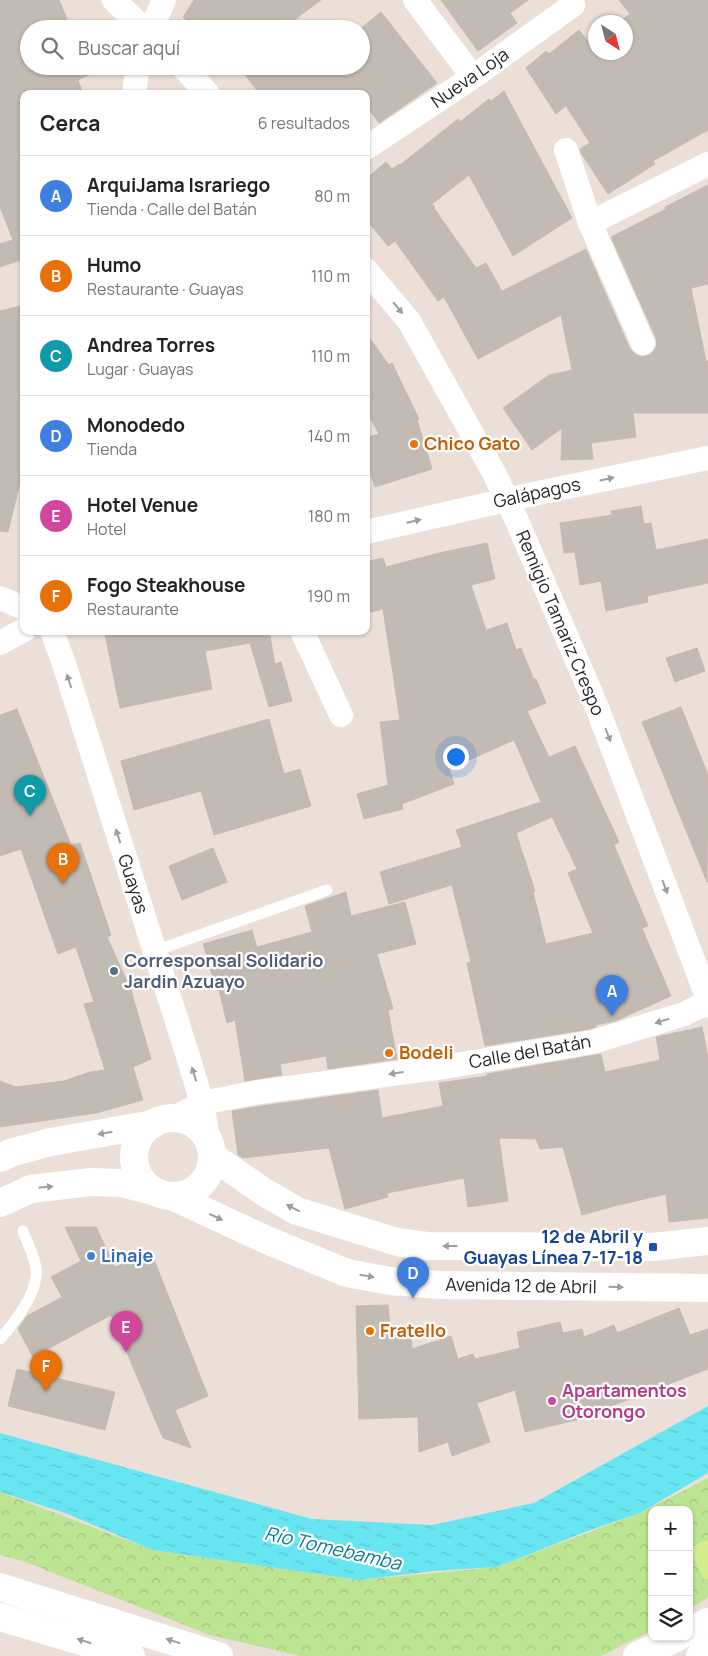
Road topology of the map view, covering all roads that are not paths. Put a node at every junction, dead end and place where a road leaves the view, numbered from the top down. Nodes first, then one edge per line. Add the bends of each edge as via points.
1 (114, 0) edge
2 (164, 0) edge
3 (415, 0) edge
4 (573, 5) dead end
5 (135, 20) edge
6 (156, 20) edge
7 (137, 75) edge
8 (190, 75) edge
9 (473, 77) junction
10 (135, 90) edge
11 (204, 90) edge
12 (370, 145) edge
13 (566, 150) dead end
14 (708, 164) edge
15 (590, 223) junction
16 (370, 275) edge
17 (643, 343) dead end
18 (708, 458) edge
19 (507, 500) junction
20 (370, 531) edge
21 (0, 598) edge
22 (20, 606) edge
23 (20, 632) edge
24 (53, 635) edge
25 (304, 635) edge
26 (0, 642) edge
27 (341, 714) dead end
28 (327, 890) dead end
29 (155, 951) junction
30 (708, 999) edge
31 (708, 1005) edge
32 (202, 1103) junction
33 (163, 1121) junction
34 (50, 1142) junction
35 (210, 1147) junction
36 (0, 1150) edge
37 (0, 1158) edge
38 (164, 1194) junction
39 (0, 1202) edge
40 (23, 1230) dead end
41 (708, 1241) edge
42 (708, 1288) edge
43 (0, 1339) edge
44 (1, 1590) edge
45 (0, 1617) edge
46 (708, 1622) edge
47 (693, 1630) edge
48 (670, 1641) edge
49 (708, 1652) edge
50 (130, 1656) edge
51 (219, 1656) edge
52 (638, 1656) edge
53 (700, 1656) edge

1 - 5 street
2 - 6 street
3 - 9 street
4 - 9 street, Nueva Loja
7 - 10 street
8 - 11 street
9 - 12 street, Nueva Loja
13 - 15 street
14 - 15 street
15 - 17 street
16 -> 19 street, Remigio Tamariz Crespo via 408,321
19 -> 18 street, Galápagos
20 -> 19 street, Galápagos
19 -> 30 street, Remigio Tamariz Crespo via 596,705
21 - 22 street
23 - 26 street
29 -> 24 street, Guayas
25 - 27 street
28 - 29 lane
32 -> 29 street, Guayas
31 -> 32 street, Calle del Batán via 593,1042
32 - 33 street, Calle del Batán
32 - 35 street, Guayas
33 -> 34 main road
33 - 35 main road via 184,1119 194,1124 202,1130
33 - 38 main road, Avenida 12 de Abril via 145,1130 135,1148 134,1159 141,1178 148,1186
34 - 36 street
34 - 37 main road
35 - 38 main road via 209,1174 197,1188 181,1195
41 -> 35 main road via 653,1247 427,1246 397,1242 297,1211 264,1192
39 -> 38 main road, Avenida 12 de Abril via 31,1189 91,1182 121,1183
38 -> 42 main road, Avenida 12 de Abril via 347,1273 390,1281 440,1285
40 - 43 lane via 36,1268 35,1284 28,1301
51 -> 44 main road
50 -> 45 main road
46 - 47 main road
48 - 52 main road
49 - 53 main road

